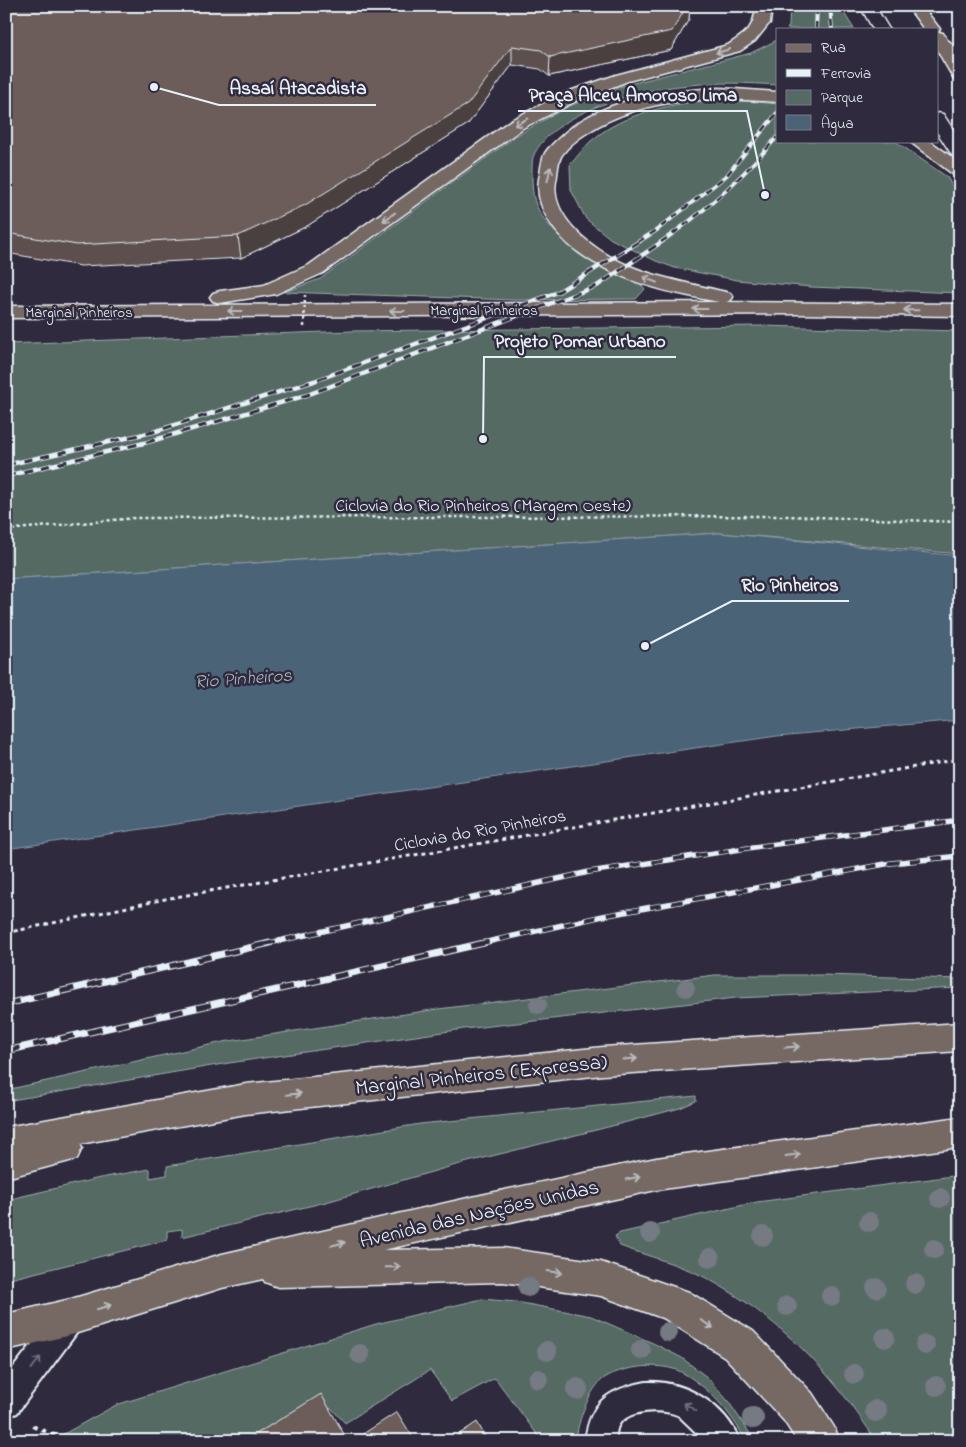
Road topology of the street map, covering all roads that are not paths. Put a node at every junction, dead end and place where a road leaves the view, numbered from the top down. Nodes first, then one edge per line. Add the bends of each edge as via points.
1 (748, 6) edge
2 (868, 6) edge
3 (914, 6) edge
4 (763, 15) edge
5 (880, 28) edge
6 (931, 28) edge
7 (940, 40) edge
8 (960, 62) edge
9 (960, 76) edge
10 (776, 97) edge
11 (938, 120) edge
12 (919, 142) edge
13 (960, 154) edge
14 (960, 171) edge
15 (801, 308) junction
16 (960, 310) edge
17 (7, 312) edge
18 (960, 1037) edge
19 (246, 1100) junction
20 (960, 1132) edge
21 (6, 1142) edge
22 (6, 1163) edge
23 (222, 1271) junction
24 (71, 1316) junction
25 (6, 1332) edge
26 (15, 1412) edge
27 (600, 1441) edge
28 (725, 1441) edge
29 (820, 1441) edge

1 - 4 main road
2 - 5 main road
3 - 6 main road
4 -> 17 main road via 749,38 734,48 622,78 570,96 517,124 316,269 269,290 235,296
7 - 8 main road
7 - 9 main road
15 -> 10 main road via 720,297 654,282 594,256 560,226 545,192 553,155 582,126 624,107 715,94
11 - 13 main road
12 - 14 main road
16 -> 15 main road, Marginal Pinheiros
15 -> 17 main road, Marginal Pinheiros
19 -> 18 main road, Marginal Pinheiros (Expressa) via 603,1061
19 - 21 main road, Marginal Pinheiros (Expressa)
19 - 22 main road
23 -> 20 main road, Avenida das Nações Unidas via 656,1174
24 -> 23 main road, Avenida das Nações Unidas
23 -> 29 main road via 503,1265 601,1279 676,1304 739,1344 798,1406
24 - 25 main road, Avenida das Nações Unidas
26 -> 24 lane
28 -> 27 lane via 696,1411 676,1399 659,1397 623,1403 603,1422

